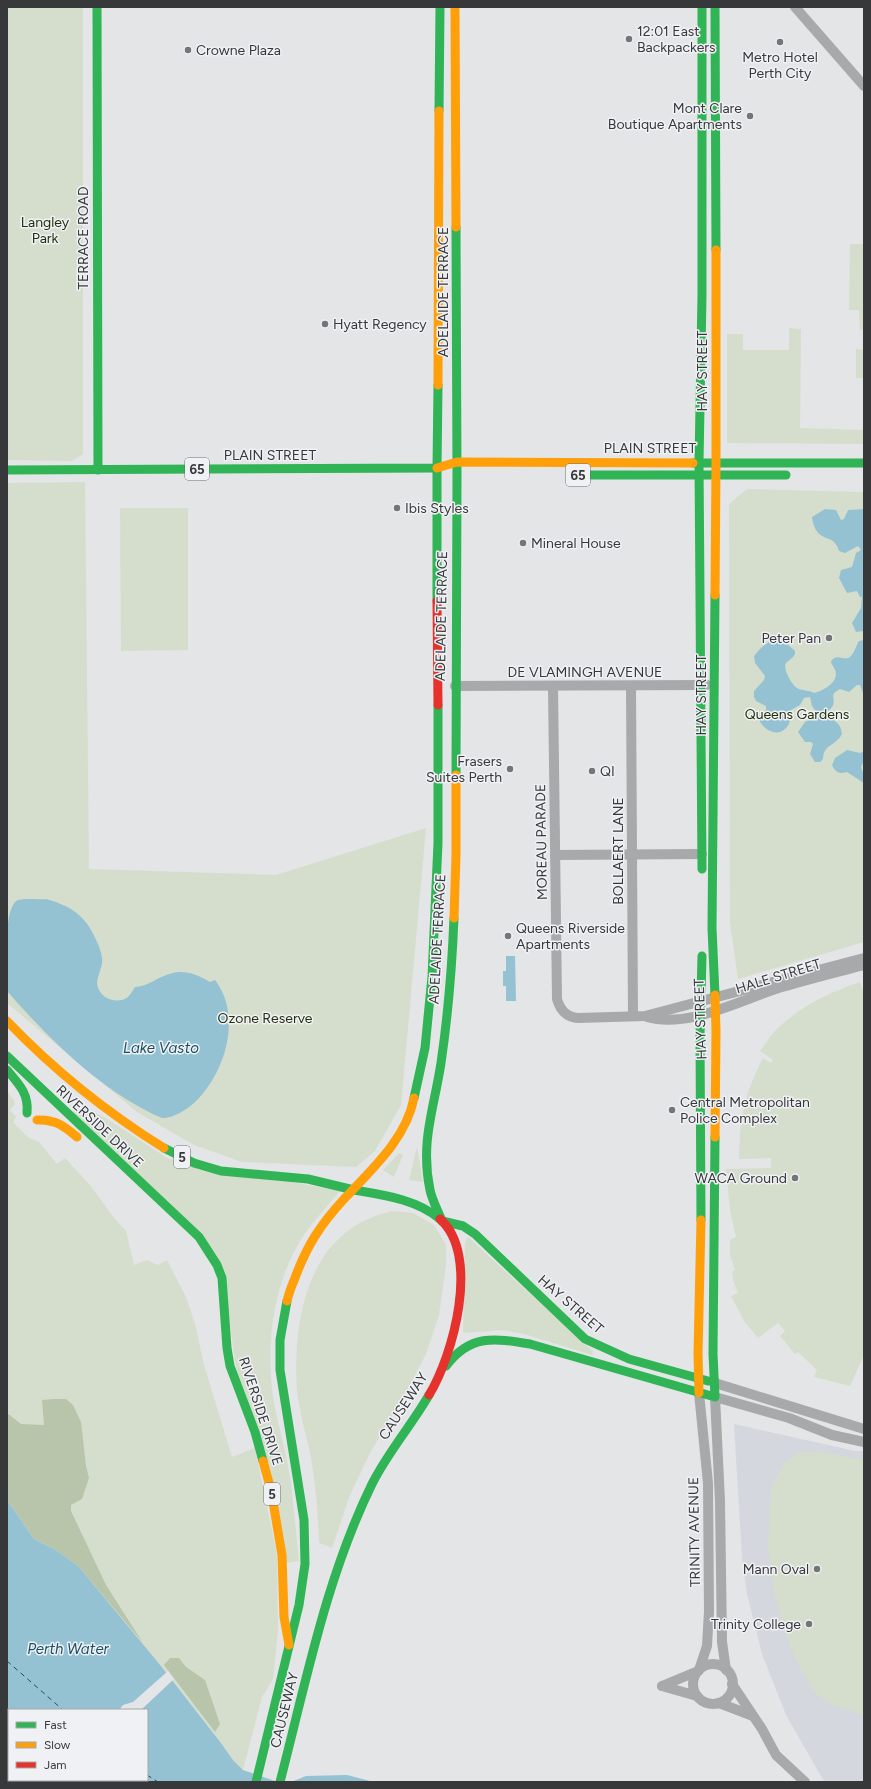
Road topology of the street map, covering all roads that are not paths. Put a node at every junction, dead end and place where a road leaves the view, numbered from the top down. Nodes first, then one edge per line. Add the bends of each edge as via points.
1 (97, 7) edge
2 (440, 7) edge
3 (455, 7) edge
4 (702, 7) edge
5 (715, 7) edge
6 (795, 7) edge
7 (864, 86) edge
8 (457, 462) junction
9 (699, 462) junction
10 (716, 462) junction
11 (864, 463) edge
12 (437, 468) junction
13 (7, 470) edge
14 (98, 470) junction
15 (457, 474) junction
16 (468, 474) dead end
17 (575, 475) dead end
18 (699, 475) junction
19 (793, 475) dead end
20 (715, 476) junction
21 (715, 685) junction
22 (454, 686) junction
23 (553, 686) junction
24 (631, 686) junction
25 (702, 686) junction
26 (702, 854) junction
27 (555, 855) junction
28 (632, 855) junction
29 (702, 878) dead end
30 (702, 948) dead end
31 (864, 958) edge
32 (864, 965) edge
33 (714, 997) junction
34 (701, 1001) junction
35 (715, 1012) junction
36 (701, 1015) junction
37 (633, 1016) junction
38 (645, 1016) junction
39 (7, 1021) edge
40 (7, 1056) edge
41 (7, 1070) edge
42 (27, 1113) dead end
43 (37, 1120) dead end
44 (85, 1145) dead end
45 (118, 1174) dead end
46 (142, 1184) junction
47 (354, 1190) junction
48 (442, 1221) junction
49 (439, 1378) junction
50 (699, 1378) junction
51 (715, 1383) junction
52 (699, 1393) junction
53 (715, 1397) junction
54 (864, 1429) edge
55 (864, 1442) edge
56 (289, 1645) junction
57 (699, 1670) junction
58 (726, 1670) junction
59 (732, 1684) junction
60 (697, 1696) junction
61 (719, 1703) junction
62 (753, 1716) junction
63 (256, 1782) edge
64 (280, 1782) edge
65 (805, 1782) edge

1 - 14 main road, TERRACE ROAD
2 - 12 main road, ADELAIDE TERRACE
3 - 8 main road, ADELAIDE TERRACE
4 - 9 main road, HAY STREET
5 - 10 main road, HAY STREET
6 - 7 street
8 - 9 main road, PLAIN STREET / 65
8 - 12 main road, PLAIN STREET / 65
8 - 15 main road, ADELAIDE TERRACE
9 - 10 main road, PLAIN STREET / 65
9 - 18 main road, HAY STREET
10 - 11 main road, PLAIN STREET / 65
10 - 20 main road, HAY STREET
12 - 14 main road, PLAIN STREET / 65
12 - 15 main road, PLAIN STREET / 65
12 - 47 main road, ADELAIDE TERRACE via 438,843 432,977 425,1048 412,1109 389,1148
13 - 14 main road, PLAIN STREET / 65
15 - 16 main road, PLAIN STREET / 65
15 - 22 main road, ADELAIDE TERRACE
17 - 18 main road, PLAIN STREET / 65
18 - 20 main road, PLAIN STREET / 65
18 - 25 main road, HAY STREET
19 - 20 main road, PLAIN STREET / 65
20 - 21 main road, HAY STREET
21 - 25 street, DE VLAMINGH AVENUE
21 - 33 main road, HAY STREET via 712,928
22 - 23 street, DE VLAMINGH AVENUE
22 - 48 main road, ADELAIDE TERRACE via 456,855 452,970 441,1064 426,1157 430,1191
23 - 24 street, DE VLAMINGH AVENUE
23 - 27 street, MOREAU PARADE
24 - 25 street, DE VLAMINGH AVENUE
24 - 28 street, BOLLAERT LANE
25 - 26 main road, HAY STREET
26 - 28 street
26 - 29 main road, HAY STREET
27 - 28 street
27 - 37 street, MOREAU PARADE via 557,998 564,1012 574,1017
28 - 37 street, BOLLAERT LANE
30 - 34 main road, HAY STREET
31 - 33 street, HALE STREET
32 - 35 street, HALE STREET via 781,987
33 - 34 street, HALE STREET
33 - 35 main road, HAY STREET
34 - 36 main road, HAY STREET
34 - 38 street, HALE STREET
35 - 36 street, HALE STREET
35 - 51 main road, HAY STREET
36 - 38 street, HALE STREET via 670,1019
36 - 50 main road, HAY STREET
37 - 38 street
39 - 47 main road, RIVERSIDE DRIVE / 5 via 30,1046 87,1096 177,1156 210,1169 239,1174 293,1177 327,1182
40 - 46 main road, RIVERSIDE DRIVE / 5
41 - 42 main road via 25,1091 29,1101
43 - 44 main road via 48,1119 62,1124
45 - 46 main road
46 - 56 main road, RIVERSIDE DRIVE / 5 via 199,1237 222,1278 230,1366 264,1461 278,1521 284,1617
47 - 48 main road, CAUSEWAY / 5 via 427,1210
47 - 56 main road, CAUSEWAY via 316,1233 304,1254 288,1296 280,1340 282,1391 304,1520 305,1564 299,1606
48 - 49 main road, CAUSEWAY / 5 via 456,1246 460,1289 453,1336
48 - 50 main road, HAY STREET via 464,1226 475,1234 585,1339 620,1356
49 - 52 main road via 449,1360 459,1350 471,1342 493,1339 530,1344
49 - 64 main road, CAUSEWAY / 5 via 379,1470 348,1540 322,1616
50 - 51 main road, HAY STREET
50 - 52 main road, HAY STREET
51 - 53 main road, HAY STREET
51 - 54 street
52 - 53 main road
52 - 57 street, TRINITY AVENUE via 708,1484 709,1604 708,1646
53 - 55 street via 789,1418 832,1435
53 - 58 street, TRINITY AVENUE via 720,1501 722,1642
56 - 63 main road, CAUSEWAY / 5
57 - 58 street via 711,1665 718,1665
57 - 60 street via 693,1686
57 - 60 street via 662,1686
58 - 59 street
59 - 61 street via 730,1694
59 - 62 street
60 - 61 street via 709,1704
61 - 62 street
62 - 65 street via 776,1755

